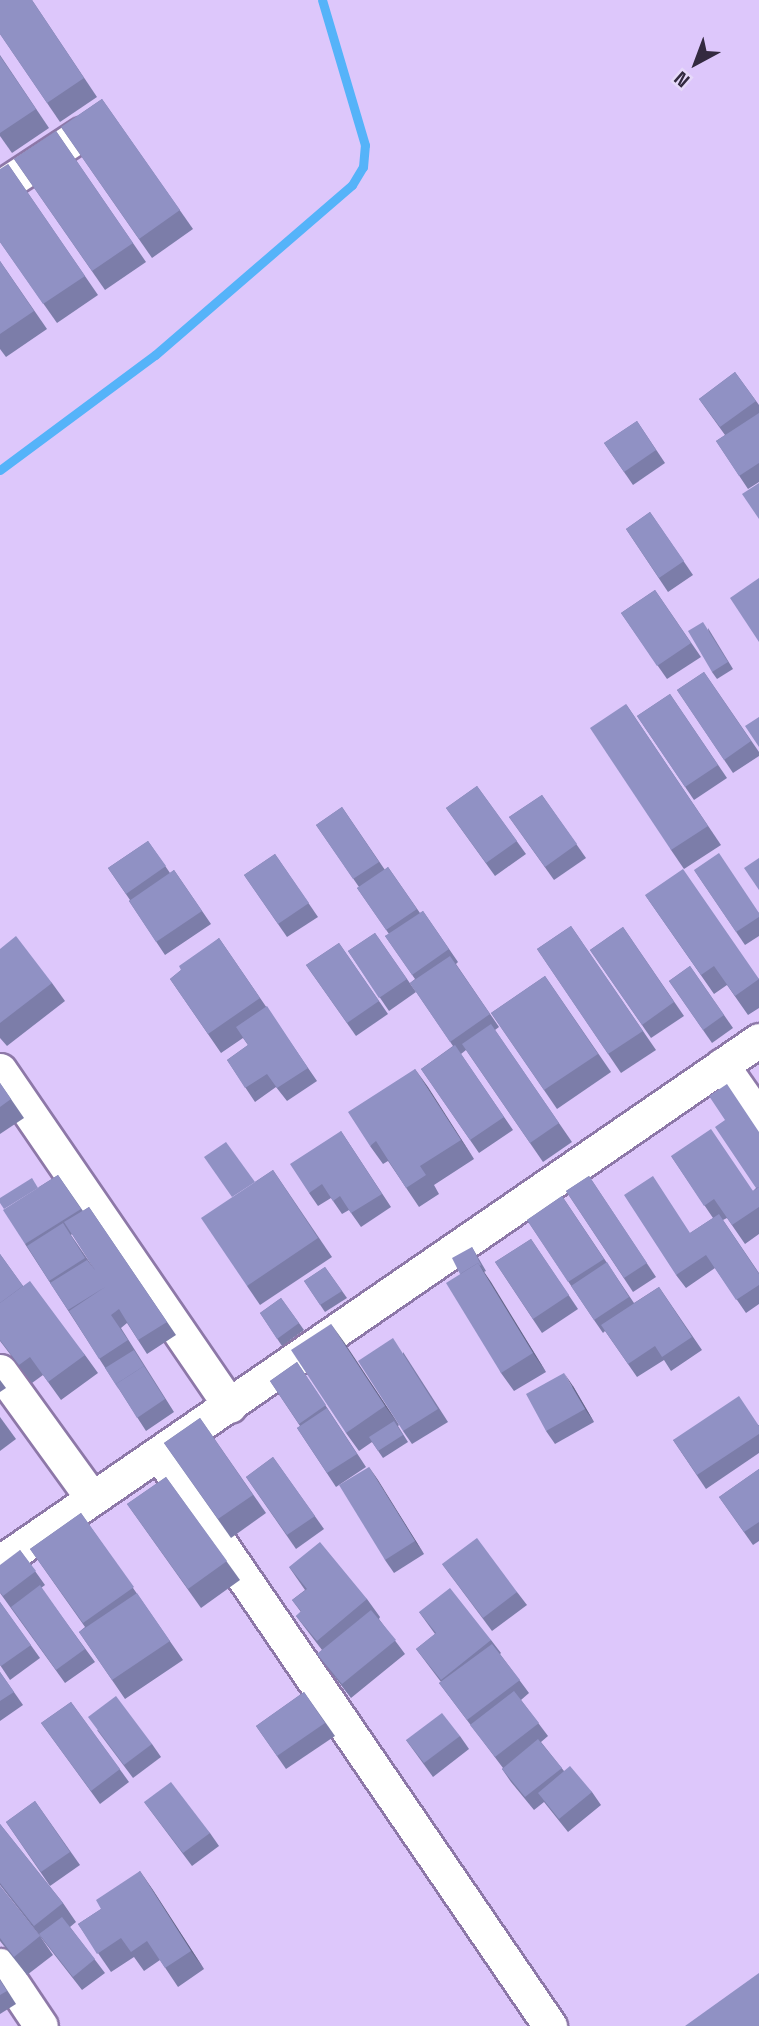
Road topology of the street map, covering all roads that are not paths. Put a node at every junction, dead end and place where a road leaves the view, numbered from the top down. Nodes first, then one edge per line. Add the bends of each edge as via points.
1 (81, 134) edge
2 (0, 187) edge
3 (759, 1040) edge
4 (722, 1066) junction
5 (0, 1070) edge
6 (759, 1118) edge
7 (0, 1371) edge
8 (230, 1406) junction
9 (159, 1454) junction
10 (92, 1498) junction
11 (0, 1562) edge
12 (0, 1965) edge
13 (41, 2026) edge
14 (550, 2026) edge

1 - 2 street
3 - 4 street
4 - 6 street
4 - 8 street
5 - 8 street
7 - 10 street
8 - 9 street
9 - 10 street
9 - 14 street
10 - 11 street
12 - 13 street

